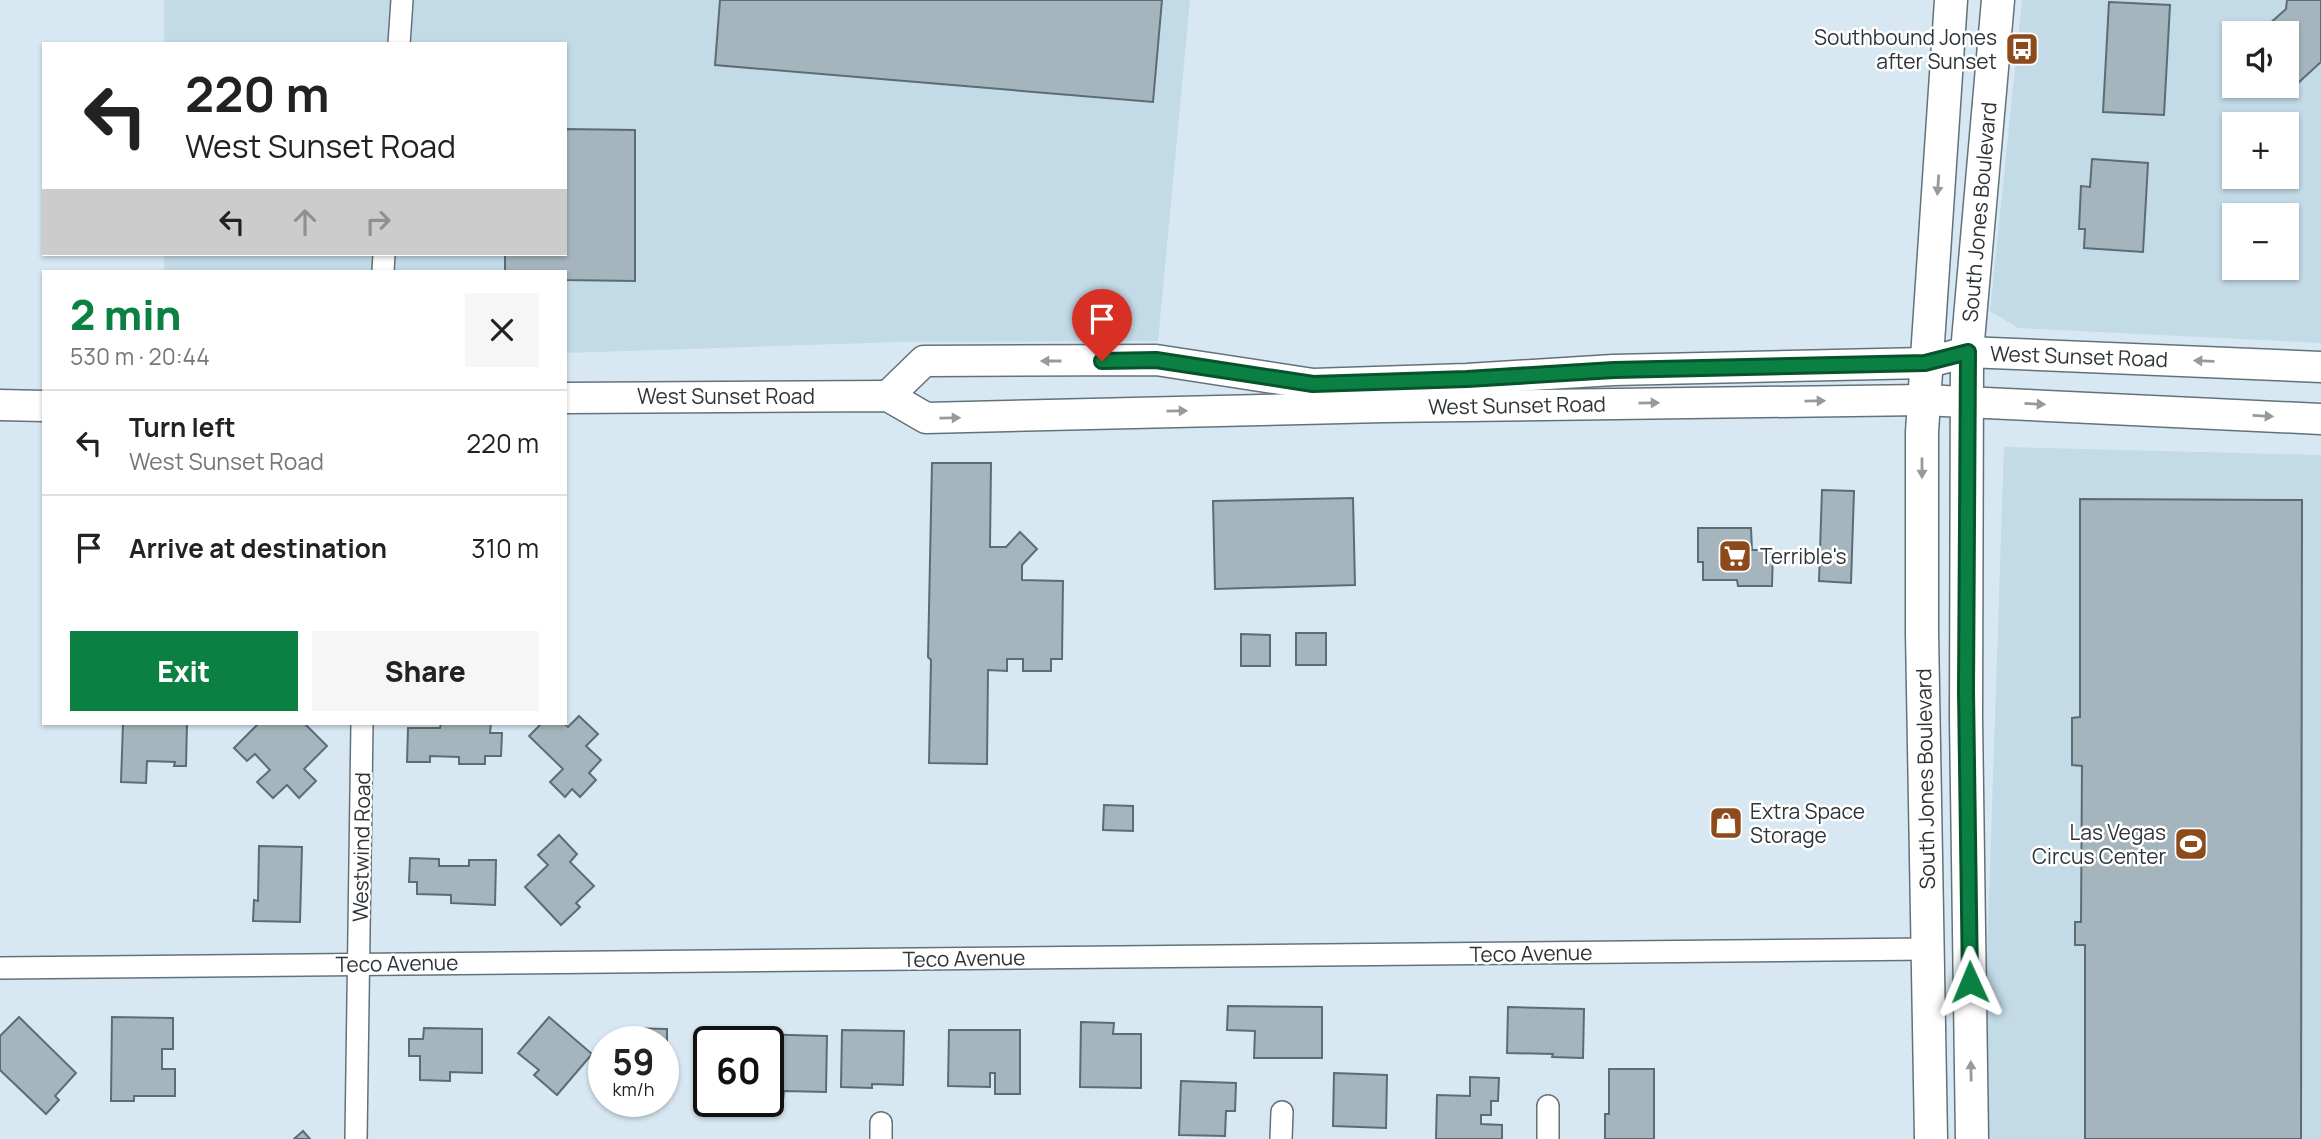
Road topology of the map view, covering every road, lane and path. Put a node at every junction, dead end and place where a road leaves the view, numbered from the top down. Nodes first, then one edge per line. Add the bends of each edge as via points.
1 (402, 0) edge
2 (1951, 0) edge
3 (1998, 0) edge
4 (399, 42) edge
5 (1968, 352) junction
6 (1925, 363) junction
7 (2321, 367) edge
8 (888, 396) junction
9 (567, 398) edge
10 (1923, 400) junction
11 (1967, 401) junction
12 (0, 405) edge
13 (42, 406) edge
14 (2321, 419) edge
15 (362, 725) edge
16 (1928, 949) junction
17 (359, 963) junction
18 (0, 968) edge
19 (1548, 1105) dead end
20 (1282, 1112) dead end
21 (356, 1139) edge
22 (1281, 1139) edge
23 (1548, 1139) edge
24 (1931, 1139) edge
25 (1972, 1139) edge

1 - 4 street
2 -> 6 main road, South Jones Boulevard
3 - 5 main road, South Jones Boulevard
5 - 6 main road, West Sunset Road
7 -> 5 main road, West Sunset Road
5 - 11 main road, South Jones Boulevard
6 -> 8 main road, West Sunset Road via 1614,370 1313,384 1156,360 924,361
6 - 10 main road, South Jones Boulevard
8 - 9 main road, West Sunset Road
8 -> 10 main road, West Sunset Road via 926,418
10 - 11 main road, West Sunset Road
10 -> 16 main road, South Jones Boulevard
11 -> 14 main road, West Sunset Road
25 -> 11 main road, South Jones Boulevard
12 - 13 main road
15 - 17 street, Westwind Road
16 - 17 street, Teco Avenue
16 - 24 main road, South Jones Boulevard
17 - 18 street, Teco Avenue
17 - 21 street, Westwind Road
19 - 23 street
20 - 22 street

